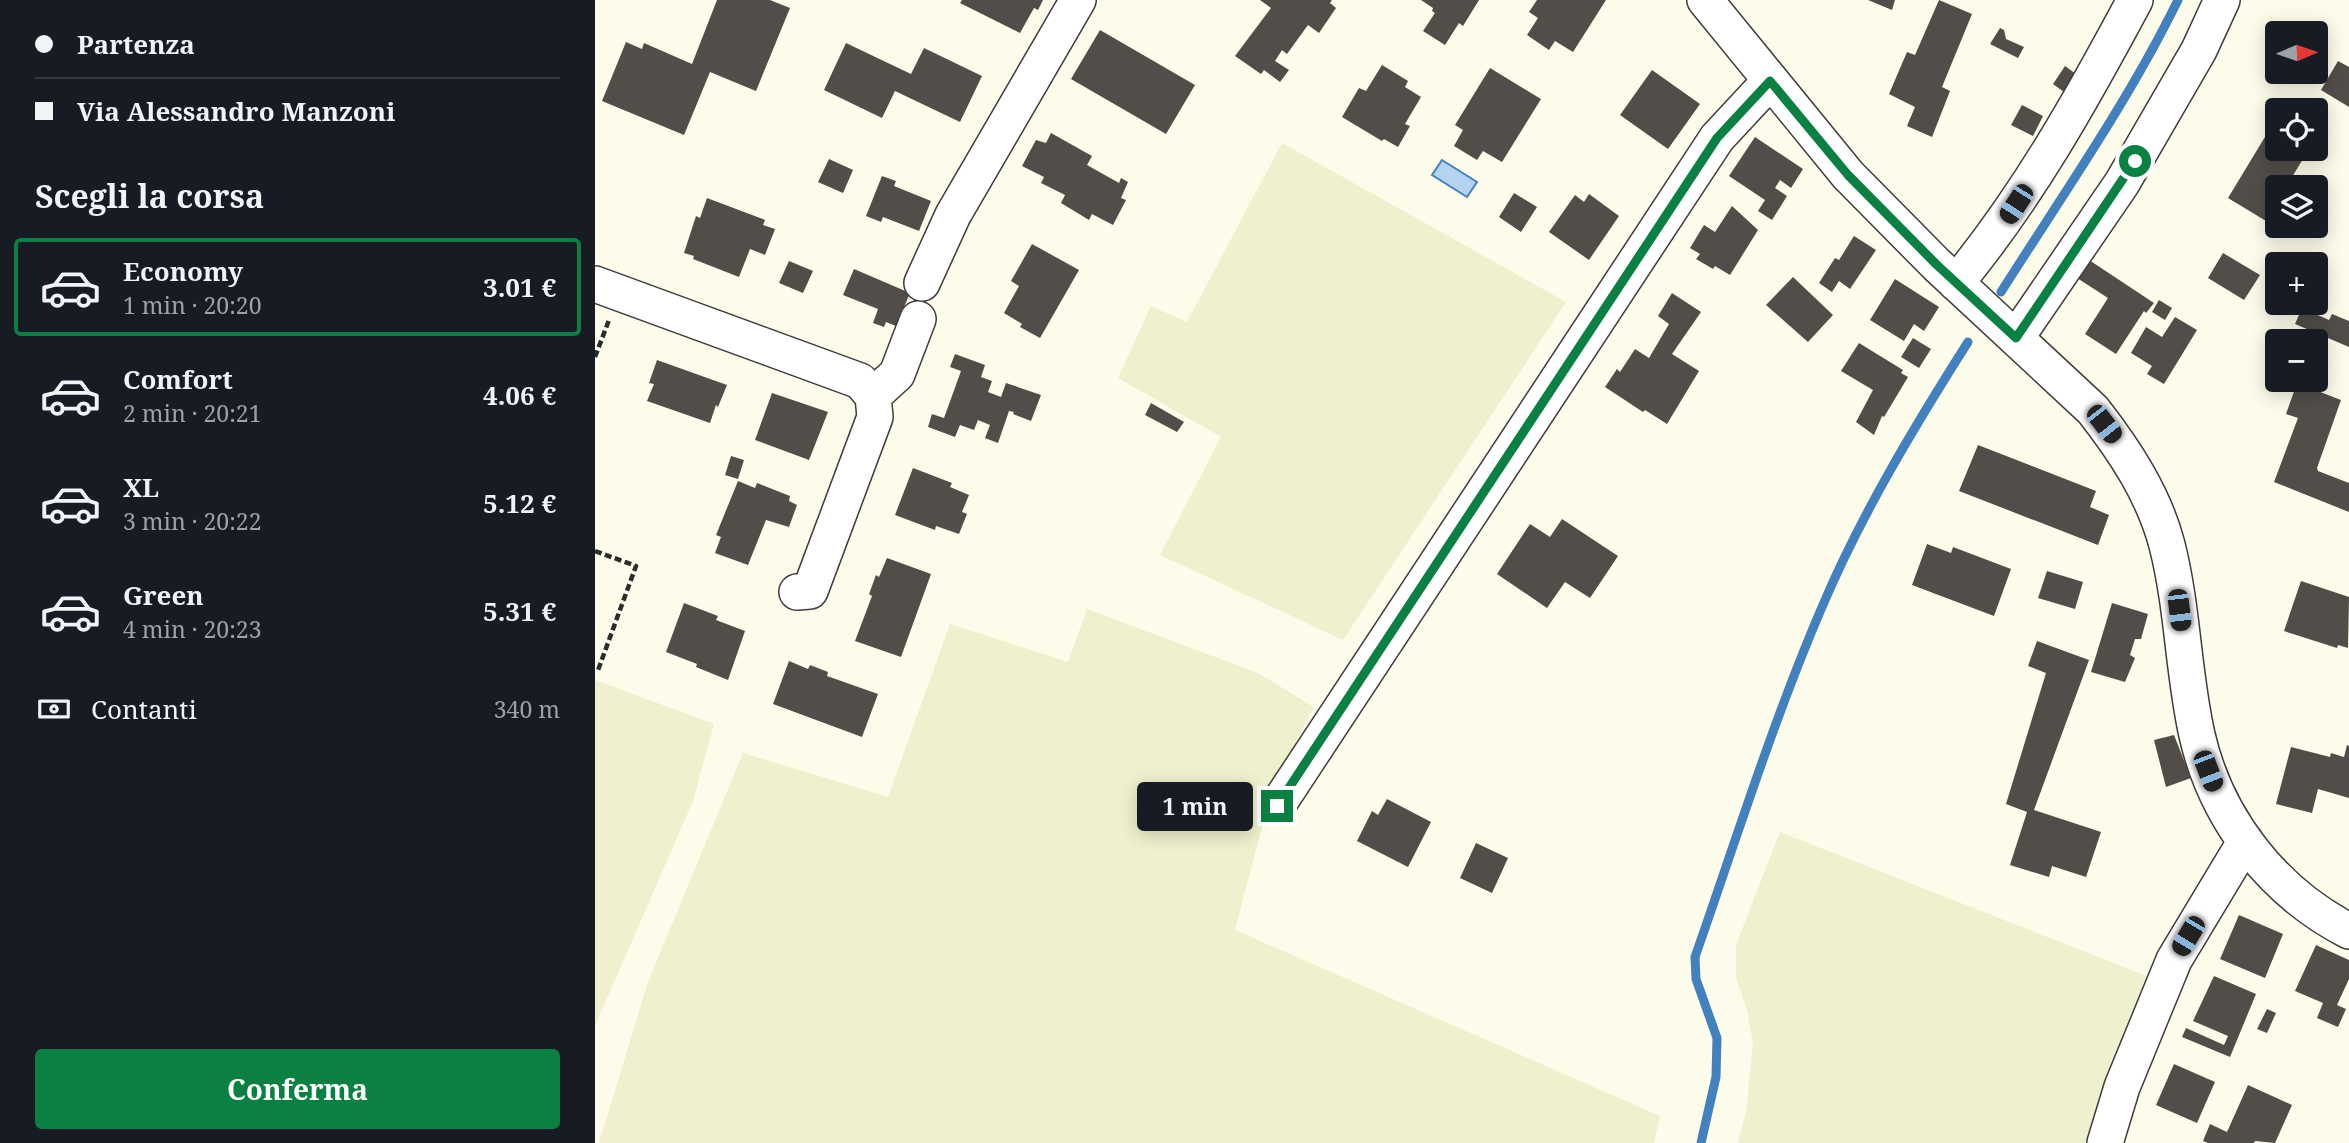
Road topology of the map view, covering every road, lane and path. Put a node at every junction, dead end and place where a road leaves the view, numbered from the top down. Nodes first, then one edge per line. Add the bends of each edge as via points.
1 (1078, 0) edge
2 (1705, 0) edge
3 (2136, 0) edge
4 (2222, 0) edge
5 (1770, 81) junction
6 (922, 283) dead end
7 (1956, 283) junction
8 (600, 294) edge
9 (918, 319) dead end
10 (2016, 338) junction
11 (873, 396) junction
12 (595, 551) edge
13 (797, 592) dead end
14 (597, 673) dead end
15 (1277, 806) dead end
16 (2245, 842) junction
17 (2349, 931) edge
18 (2105, 1143) edge

1 - 6 street via 953,215
2 - 5 street
3 - 7 street via 2061,135 2001,226
4 - 10 street via 2199,50 2122,183
5 - 7 street via 1848,175
5 - 15 street via 1717,138
7 - 10 street
8 - 11 street via 860,381
9 - 11 street via 897,374
10 - 16 street via 2093,411 2114,437 2151,501 2166,544 2179,610 2197,736 2223,807
11 - 13 street via 875,417 810,591
12 - 14 path via 636,566
16 - 17 street via 2305,903
16 - 18 street via 2174,960 2122,1087

